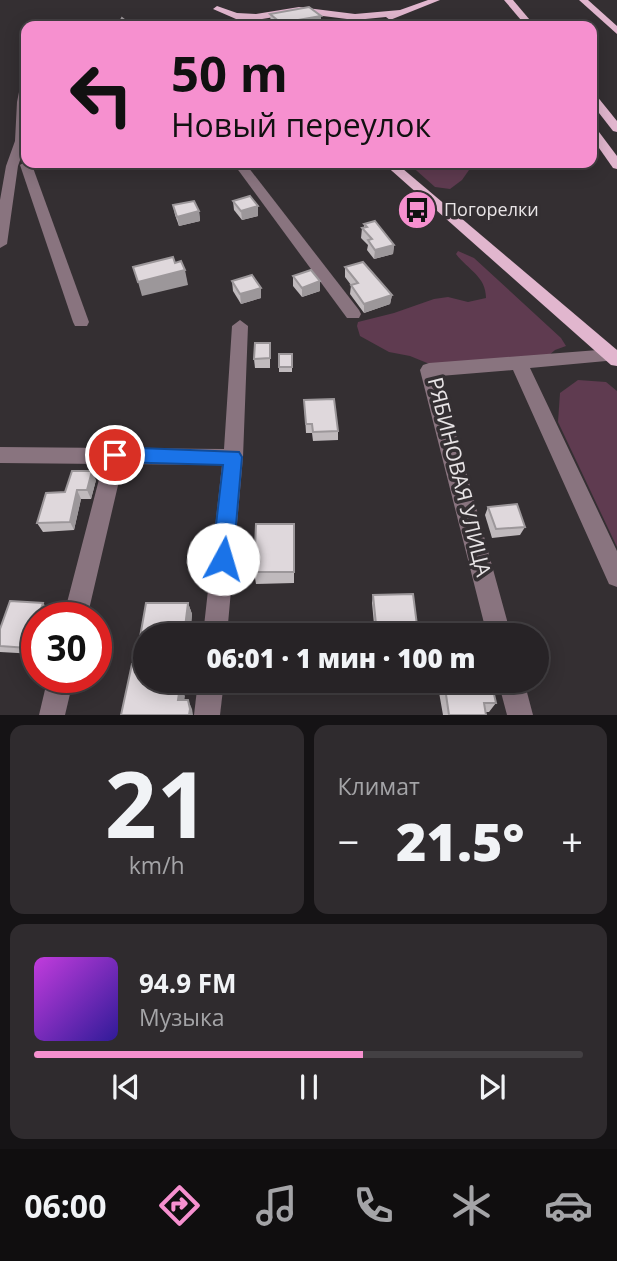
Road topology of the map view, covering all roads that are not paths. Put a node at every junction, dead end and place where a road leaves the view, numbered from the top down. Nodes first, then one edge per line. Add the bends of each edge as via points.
1 (436, 0) edge
2 (508, 0) edge
3 (583, 0) edge
4 (400, 13) junction
5 (338, 15) junction
6 (270, 16) junction
7 (229, 21) edge
8 (262, 21) edge
9 (344, 21) edge
10 (382, 21) edge
11 (527, 21) edge
12 (617, 31) edge
13 (597, 103) edge
14 (597, 120) edge
15 (617, 129) edge
16 (597, 137) edge
17 (21, 141) edge
18 (617, 144) edge
19 (19, 165) edge
20 (617, 165) edge
21 (243, 168) edge
22 (395, 168) edge
23 (0, 244) edge
24 (354, 314) dead end
25 (81, 322) dead end
26 (240, 326) dead end
27 (614, 357) edge
28 (518, 362) junction
29 (0, 455) edge
30 (115, 455) junction
31 (233, 457) junction
32 (617, 576) edge
33 (79, 602) edge
34 (216, 623) edge
35 (496, 623) edge
36 (57, 693) edge
37 (210, 693) edge
38 (514, 693) edge
39 (52, 715) edge
40 (207, 715) edge
41 (520, 715) edge

1 - 4 main road
2 - 11 main road
3 - 12 main road
4 - 5 main road
4 - 10 main road
5 - 6 main road via 299,10
5 - 9 main road
6 - 7 main road via 244,17 214,7
6 - 8 main road
13 - 15 main road
14 - 18 main road
16 - 20 main road
17 - 19 street
19 - 23 street
19 - 25 street
21 - 24 street
22 - 27 main road
26 - 31 street
27 - 28 street, РЯБИНОВАЯ УЛИЦА
28 - 32 street
28 - 35 street, РЯБИНОВАЯ УЛИЦА via 429,370
29 - 30 street
30 - 31 street
30 - 33 street
31 - 34 street
36 - 39 street
37 - 40 street
38 - 41 street

